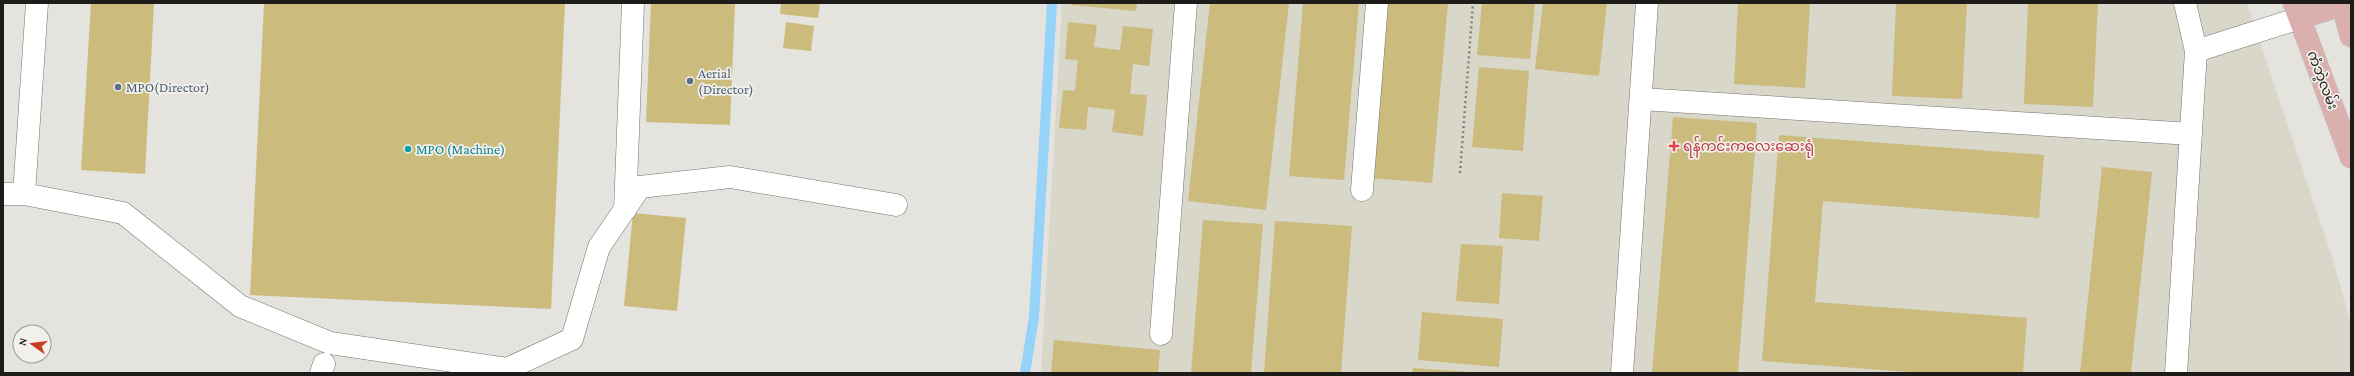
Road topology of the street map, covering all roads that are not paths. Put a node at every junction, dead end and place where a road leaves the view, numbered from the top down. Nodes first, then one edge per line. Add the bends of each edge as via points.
1 (37, 3) edge
2 (633, 3) edge
3 (1186, 3) edge
4 (1377, 3) edge
5 (1647, 3) edge
6 (2185, 3) edge
7 (2342, 4) edge
8 (2297, 11) edge
9 (2351, 36) edge
10 (2196, 51) junction
11 (1641, 99) junction
12 (2190, 134) junction
13 (2351, 157) edge
14 (1362, 190) dead end
15 (13, 194) edge
16 (896, 205) dead end
17 (625, 210) junction
18 (1161, 334) dead end
19 (1622, 373) edge
20 (2176, 373) edge

1 - 15 street
2 - 17 street
3 - 18 street
4 - 14 street
5 - 11 street
6 - 10 street
7 - 8 main road
7 - 9 main road
8 - 10 street
8 - 13 main road, ကံဘဲ့လမ်း
10 - 12 street
11 - 12 street
11 - 19 street
12 - 20 street
15 - 17 street via 123,213 240,306 330,343 507,369 572,339 599,247
16 - 17 street via 730,177 640,187

